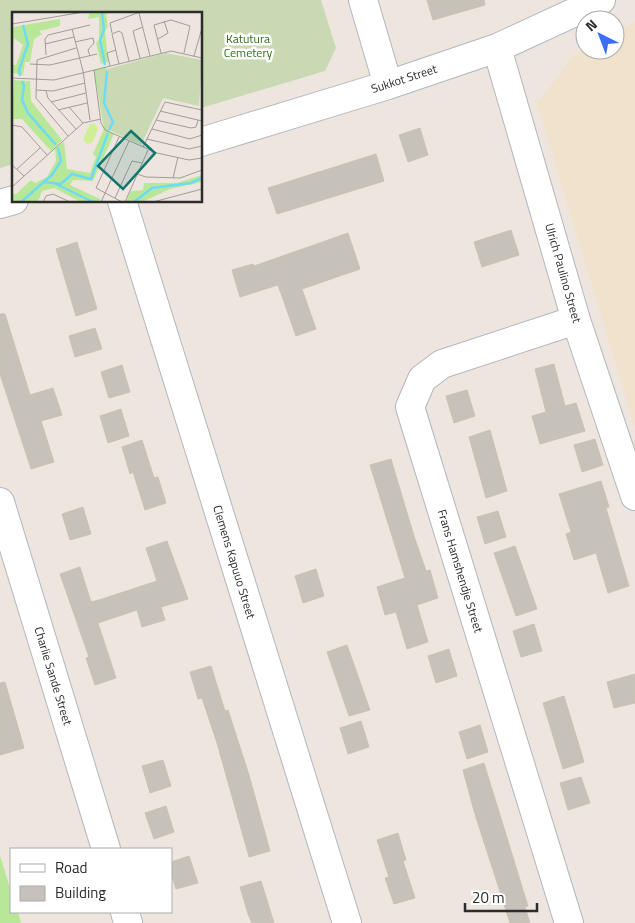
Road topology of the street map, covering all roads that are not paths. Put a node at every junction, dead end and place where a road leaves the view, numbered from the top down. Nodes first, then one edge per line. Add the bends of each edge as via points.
1 (363, 0) edge
2 (601, 0) edge
3 (497, 48) junction
4 (388, 85) junction
5 (202, 142) edge
6 (122, 202) edge
7 (576, 320) junction
8 (635, 496) edge
9 (0, 502) edge
10 (106, 848) edge
11 (347, 923) edge
12 (569, 923) edge

1 - 4 street
2 - 3 street, Sukkot Street
3 - 4 street, Sukkot Street
3 - 7 street, Ulrich Paulino Street
4 - 5 street, Sukkot Street
6 - 11 street, Clemens Kapuuo Street
7 - 8 street, Ulrich Paulino Street
7 - 12 street, Frans Hamshendje Street via 442,364 422,379 410,407
9 - 10 street, Charlie Sande Street

